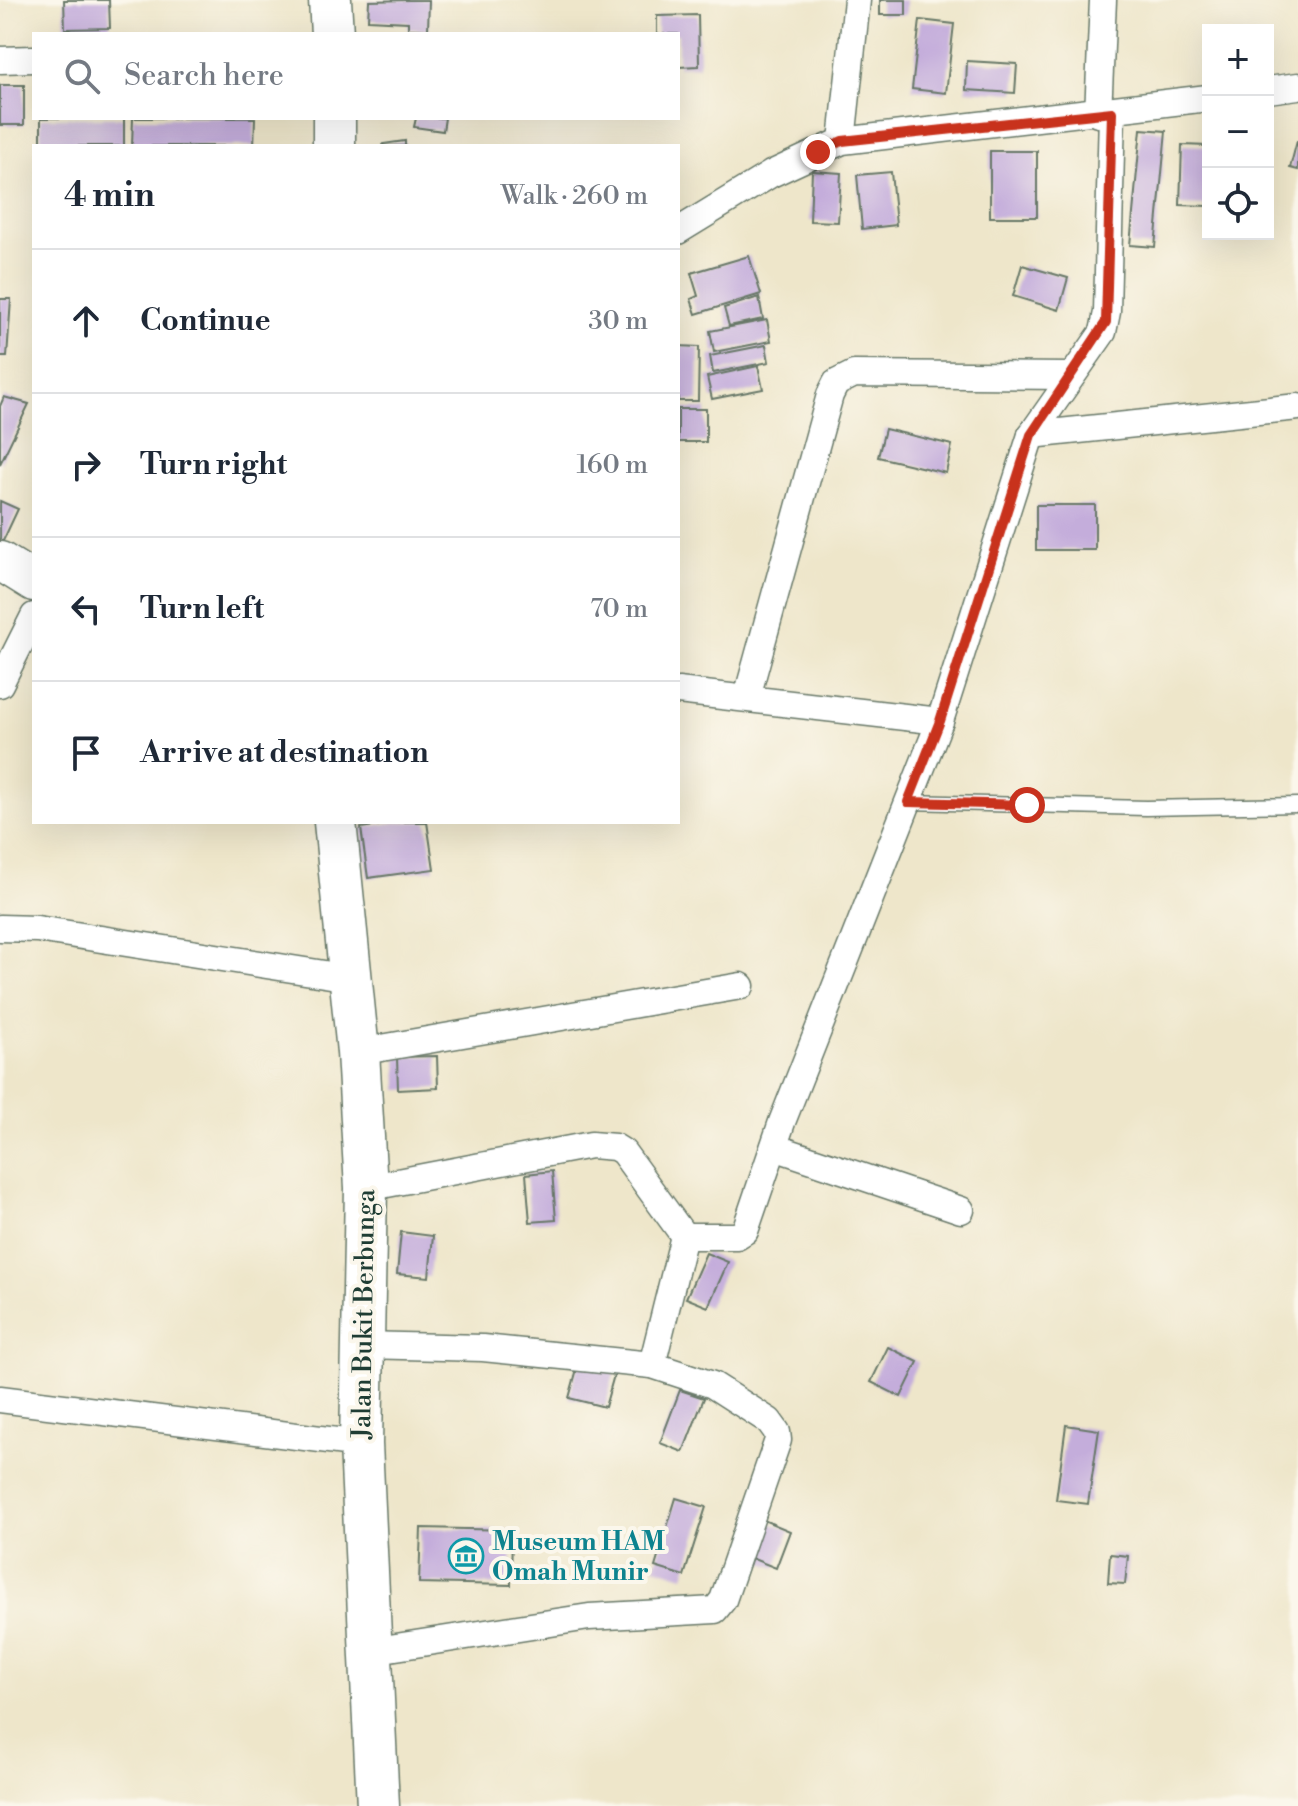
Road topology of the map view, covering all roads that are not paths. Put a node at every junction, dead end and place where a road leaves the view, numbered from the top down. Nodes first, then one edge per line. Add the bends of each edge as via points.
1 (330, 0) edge
2 (857, 0) edge
3 (1103, 0) edge
4 (332, 32) edge
5 (32, 59) edge
6 (0, 60) edge
7 (1298, 86) edge
8 (1274, 89) edge
9 (1202, 99) edge
10 (1105, 113) junction
11 (334, 120) edge
12 (842, 141) junction
13 (334, 144) edge
14 (680, 230) edge
15 (1070, 376) junction
16 (1298, 407) edge
17 (1031, 435) junction
18 (0, 561) edge
19 (32, 581) edge
20 (32, 620) edge
21 (0, 684) edge
22 (680, 691) edge
23 (747, 697) junction
24 (940, 721) junction
25 (908, 802) junction
26 (1298, 805) edge
27 (335, 824) edge
28 (0, 928) edge
29 (350, 978) junction
30 (741, 986) dead end
31 (358, 1052) junction
32 (774, 1147) junction
33 (366, 1188) junction
34 (961, 1210) dead end
35 (684, 1236) junction
36 (362, 1345) junction
37 (652, 1365) junction
38 (0, 1399) edge
39 (361, 1444) junction
40 (370, 1651) junction
41 (378, 1806) edge

1 - 4 main road
2 - 12 street
3 - 10 street
5 - 6 street
7 - 8 street
9 - 10 street
10 - 12 street
10 - 15 street via 1106,322
11 - 13 main road
12 - 14 street via 771,174
15 - 17 street
15 - 23 street via 854,374 836,383
16 - 17 street
17 - 24 street
18 - 19 street
20 - 21 street
22 - 23 street
23 - 24 street
24 - 25 street
25 - 26 lane via 1146,808
25 - 32 street
27 - 29 main road, Jalan Bukit Berbunga
28 - 29 street via 37,929
29 - 31 main road, Jalan Bukit Berbunga
30 - 31 street
31 - 33 main road, Jalan Bukit Berbunga
32 - 34 street
32 - 35 street via 745,1231 737,1236
33 - 35 street via 591,1145 615,1147
33 - 36 main road, Jalan Bukit Berbunga
35 - 37 street
36 - 37 street via 483,1348
36 - 39 main road, Jalan Bukit Berbunga
37 - 40 street via 713,1385 769,1421 777,1432 776,1448 719,1607 711,1612 589,1617
38 - 39 street
39 - 40 main road, Jalan Bukit Berbunga
40 - 41 main road, Jalan Bukit Berbunga

